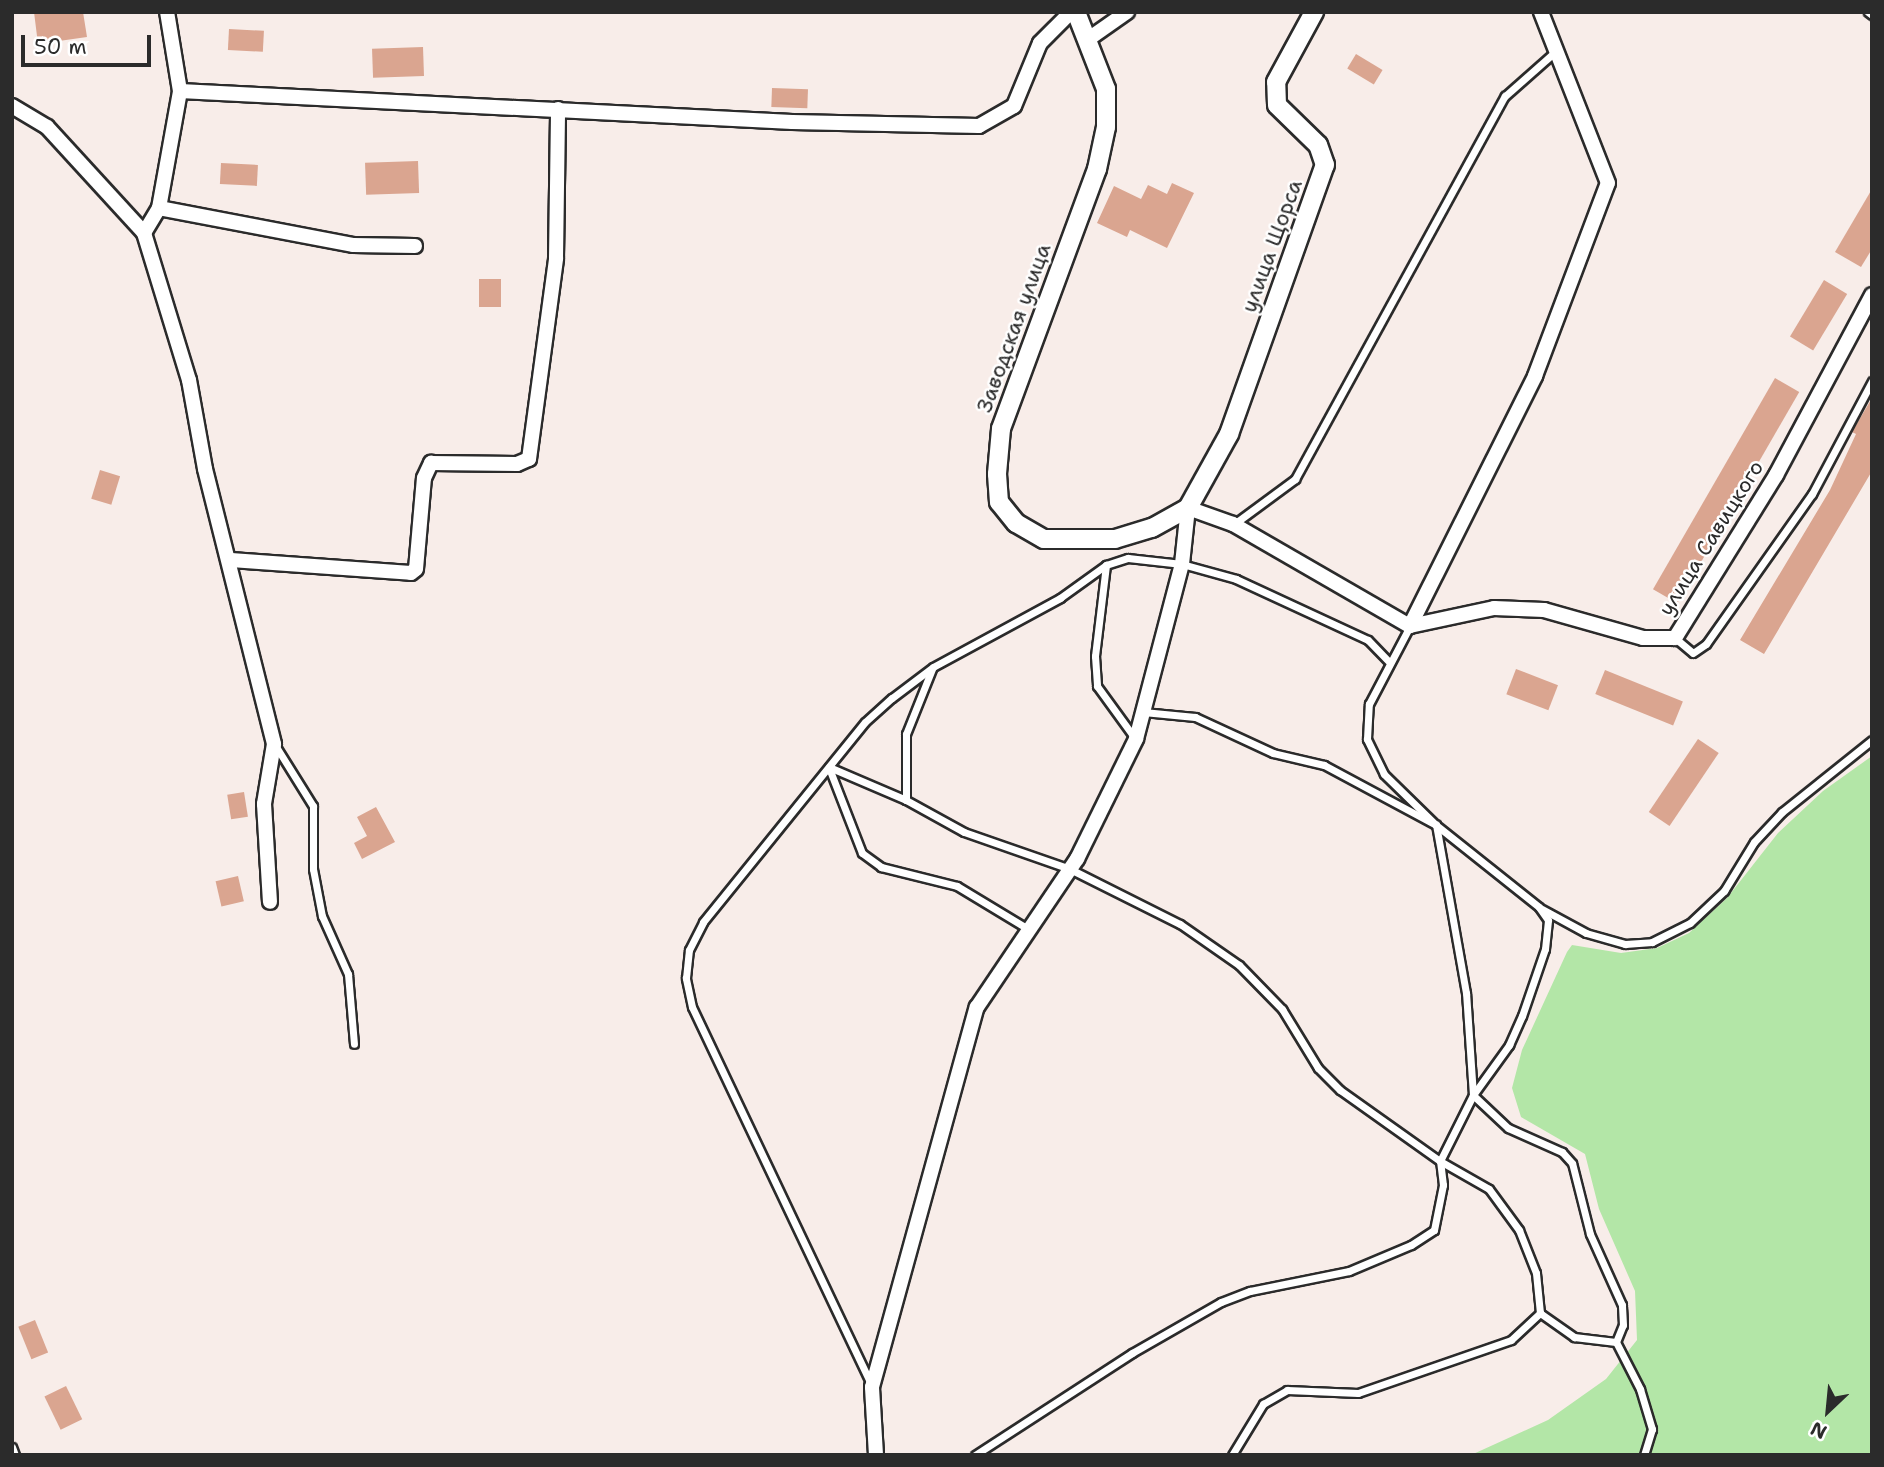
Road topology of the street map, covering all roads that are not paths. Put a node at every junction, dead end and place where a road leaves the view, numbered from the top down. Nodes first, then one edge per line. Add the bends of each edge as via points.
1 (167, 12) edge
2 (1073, 12) edge
3 (1127, 12) edge
4 (1314, 12) edge
5 (1541, 12) edge
6 (1087, 40) junction
7 (1556, 51) junction
8 (180, 91) junction
9 (12, 106) edge
10 (558, 109) junction
11 (159, 208) junction
12 (144, 233) junction
13 (415, 246) dead end
14 (1872, 295) edge
15 (1872, 381) edge
16 (1188, 508) junction
17 (1233, 524) junction
18 (231, 560) junction
19 (1182, 564) junction
20 (1106, 565) junction
21 (1410, 626) junction
22 (1675, 638) junction
23 (1388, 661) junction
24 (933, 667) junction
25 (1140, 712) junction
26 (1136, 739) junction
27 (1872, 740) edge
28 (274, 744) junction
29 (829, 767) junction
30 (906, 800) junction
31 (1436, 825) junction
32 (1070, 869) junction
33 (271, 902) dead end
34 (1539, 907) junction
35 (1031, 931) junction
36 (354, 1044) dead end
37 (1473, 1095) junction
38 (1440, 1161) junction
39 (1539, 1313) junction
40 (1616, 1342) junction
41 (872, 1387) junction
42 (12, 1447) edge
43 (15, 1455) edge
44 (876, 1455) edge
45 (975, 1455) edge
46 (1232, 1455) edge
47 (1644, 1455) edge

1 - 8 street
2 - 6 street, Заводская улица
2 - 10 street via 1040,43 1014,106 979,126 792,122
3 - 6 street
4 - 16 street, улица Щорса via 1276,82 1278,105 1318,145 1325,165 1229,434
5 - 7 street
6 - 16 street, Заводская улица via 1106,89 1106,127 1097,169 1001,429 999,502 1016,523 1044,539 1115,539 1152,528
7 - 17 lane via 1505,96 1295,479
7 - 21 street via 1608,183 1535,376
8 - 10 street
8 - 11 street
9 - 12 street via 47,127
10 - 18 street via 556,258 529,459 517,464 431,463 424,478 416,569 411,573
11 - 12 street
11 - 13 street via 353,245
12 - 18 street via 189,380 205,469
14 - 22 street, улица Савицкого via 1776,475
15 - 22 lane via 1812,494 1706,644 1693,653
16 - 17 street
16 - 19 street
17 - 21 street
18 - 28 street
19 - 20 lane via 1128,558
19 - 23 lane via 1236,579 1356,635
19 - 25 street
20 - 24 lane via 1060,597
20 - 26 lane via 1095,656 1097,686
21 - 22 street, улица Савицкого via 1494,608 1544,610 1643,638
21 - 23 lane
23 - 31 lane via 1369,704 1367,739 1384,774
24 - 29 lane via 865,722
24 - 30 lane via 906,734
25 - 26 street
25 - 31 lane via 1195,717 1273,753 1324,765
26 - 32 street
27 - 34 lane via 1782,812 1754,842 1724,891 1690,923 1652,943 1625,944 1586,933
28 - 33 street via 264,804
28 - 36 lane via 313,806 313,869 322,916 348,974
29 - 30 lane
29 - 35 lane via 862,853 881,867 957,886
29 - 41 lane via 702,922 689,950 686,978 692,1007
30 - 32 lane via 964,832
31 - 34 lane
31 - 37 lane via 1466,993
32 - 35 street
32 - 38 lane via 1180,924 1239,965 1282,1009 1318,1068 1340,1090
34 - 37 lane via 1548,920 1535,984 1509,1045
35 - 41 street via 977,1007
37 - 38 lane
37 - 40 lane via 1508,1128 1562,1152 1572,1163 1590,1234 1622,1305 1623,1325
38 - 39 lane via 1489,1189 1519,1230 1536,1273
38 - 45 lane via 1441,1214 1434,1230 1411,1245 1320,1280 1250,1291 1222,1302 1132,1353
39 - 40 lane via 1574,1337
39 - 46 lane via 1511,1340 1358,1393 1287,1390 1263,1404
40 - 47 lane via 1640,1389 1653,1429
41 - 44 street
42 - 43 lane

